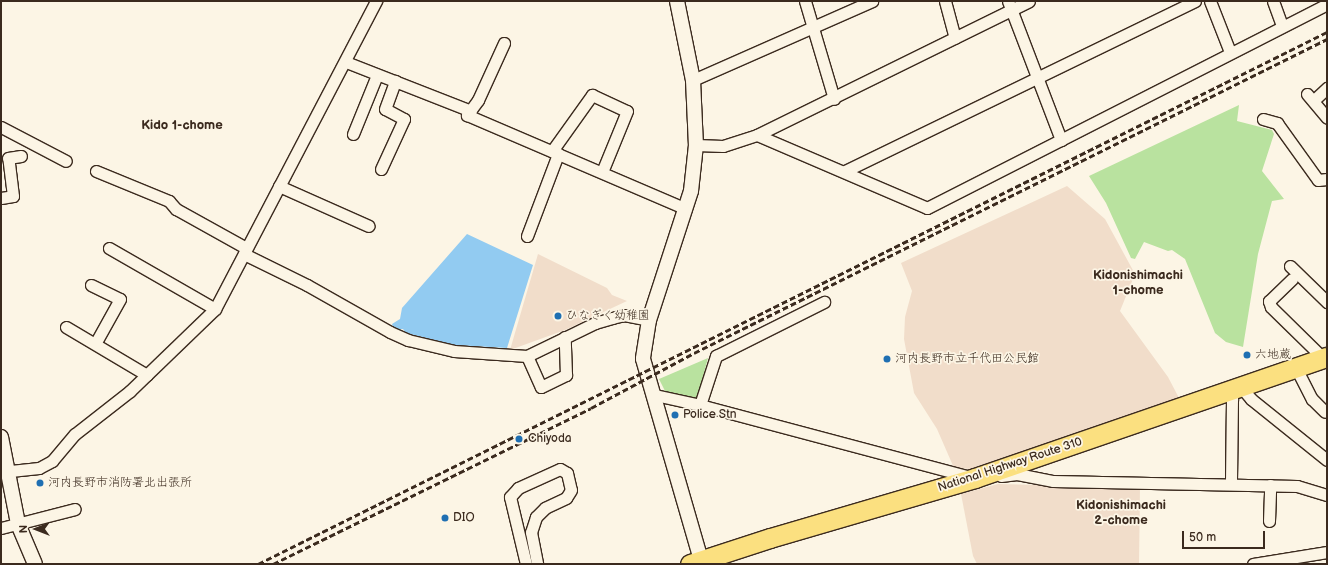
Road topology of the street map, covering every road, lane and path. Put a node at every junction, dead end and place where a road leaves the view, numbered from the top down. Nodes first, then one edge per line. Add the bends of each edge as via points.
1 (376, 1) edge
2 (677, 1) edge
3 (805, 1) edge
4 (872, 1) edge
5 (945, 1) edge
6 (1029, 1) edge
7 (1195, 1) edge
8 (1210, 1) edge
9 (1273, 1) edge
10 (1327, 4) edge
11 (1009, 6) edge
12 (1282, 26) junction
13 (814, 29) junction
14 (955, 38) junction
15 (504, 43) dead end
16 (1230, 52) junction
17 (346, 62) junction
18 (377, 75) junction
19 (1036, 77) junction
20 (693, 80) junction
21 (395, 81) junction
22 (1327, 88) edge
23 (834, 99) junction
24 (471, 111) junction
25 (1327, 118) edge
26 (1263, 119) dead end
27 (1, 127) edge
28 (353, 134) dead end
29 (757, 135) junction
30 (1061, 140) junction
31 (696, 145) junction
32 (555, 152) junction
33 (21, 156) dead end
34 (66, 161) dead end
35 (381, 169) dead end
36 (845, 170) junction
37 (96, 171) dead end
38 (602, 172) junction
39 (1327, 179) edge
40 (279, 186) junction
41 (1, 198) edge
42 (686, 209) junction
43 (369, 226) dead end
44 (527, 236) dead end
45 (109, 248) dead end
46 (245, 251) junction
47 (1290, 266) dead end
48 (1292, 279) dead end
49 (91, 284) dead end
50 (824, 302) dead end
51 (1327, 302) edge
52 (215, 309) junction
53 (649, 320) junction
54 (66, 327) dead end
55 (565, 338) junction
56 (95, 344) junction
57 (527, 356) junction
58 (1325, 358) edge
59 (1296, 368) junction
60 (147, 375) junction
61 (1235, 389) junction
62 (655, 395) junction
63 (700, 404) junction
64 (1325, 412) dead end
65 (1, 437) edge
66 (1327, 460) edge
67 (4, 472) edge
68 (975, 478) junction
69 (1231, 484) junction
70 (1270, 485) junction
71 (1327, 495) edge
72 (75, 509) dead end
73 (1269, 521) dead end
74 (18, 524) junction
75 (1, 528) edge
76 (1327, 552) edge
77 (698, 563) edge
78 (34, 564) edge
79 (526, 564) edge
80 (537, 564) edge
81 (1253, 564) edge

1 - 17 street
2 - 20 street
3 - 13 street
4 - 13 street
5 - 14 street
6 - 11 street
7 - 19 street
8 - 16 street
9 - 12 street
10 - 12 street
11 - 14 street
11 - 19 street
12 - 16 street
13 - 20 street
13 - 23 street
14 - 23 street
15 - 24 street
16 - 30 street
17 - 18 street
17 - 40 street
18 - 21 street
18 - 28 street
19 - 30 street
19 - 36 street
20 - 31 street
21 - 24 street
21 - 35 street via 385,109 404,119
22 - 25 street via 1311,97
23 - 29 street
24 - 32 street via 467,115
26 - 39 street via 1277,123 1318,180
27 - 34 street
29 - 31 street via 723,146
29 - 36 street
30 - 36 street via 927,208
31 - 42 street
32 - 38 street
32 - 38 street via 592,95 627,111
32 - 44 street
33 - 41 street via 8,158 14,201
37 - 46 street via 169,201 176,209
38 - 42 street
40 - 43 street
40 - 46 street
42 - 53 street
45 - 52 street
46 - 52 street
46 - 57 street via 408,340 454,351
47 - 51 street
48 - 58 street via 1270,301 1271,307
49 - 56 street via 120,299
50 - 63 street via 716,356
52 - 60 street
53 - 55 street via 624,315
53 - 62 street via 643,359
54 - 56 street
55 - 57 street
55 - 57 street via 566,375 541,387
56 - 60 street
58 - 59 highway, National Highway Route 310
59 - 61 highway, National Highway Route 310
59 - 64 street via 1312,399
60 - 67 street via 75,434 52,461 39,468
61 - 66 street
61 - 68 highway, National Highway Route 310
61 - 69 street via 1232,399
62 - 63 street
62 - 77 street
63 - 68 street
65 - 67 street
67 - 74 street
68 - 69 street via 1017,474 1053,481
68 - 77 highway, National Highway Route 310
69 - 70 street
70 - 71 street via 1297,486
70 - 73 street
72 - 74 street
74 - 75 street
74 - 78 street
76 - 81 street
79 - 80 street via 510,497 518,488 560,469 567,474 571,490 566,498 545,508 536,517 531,532

